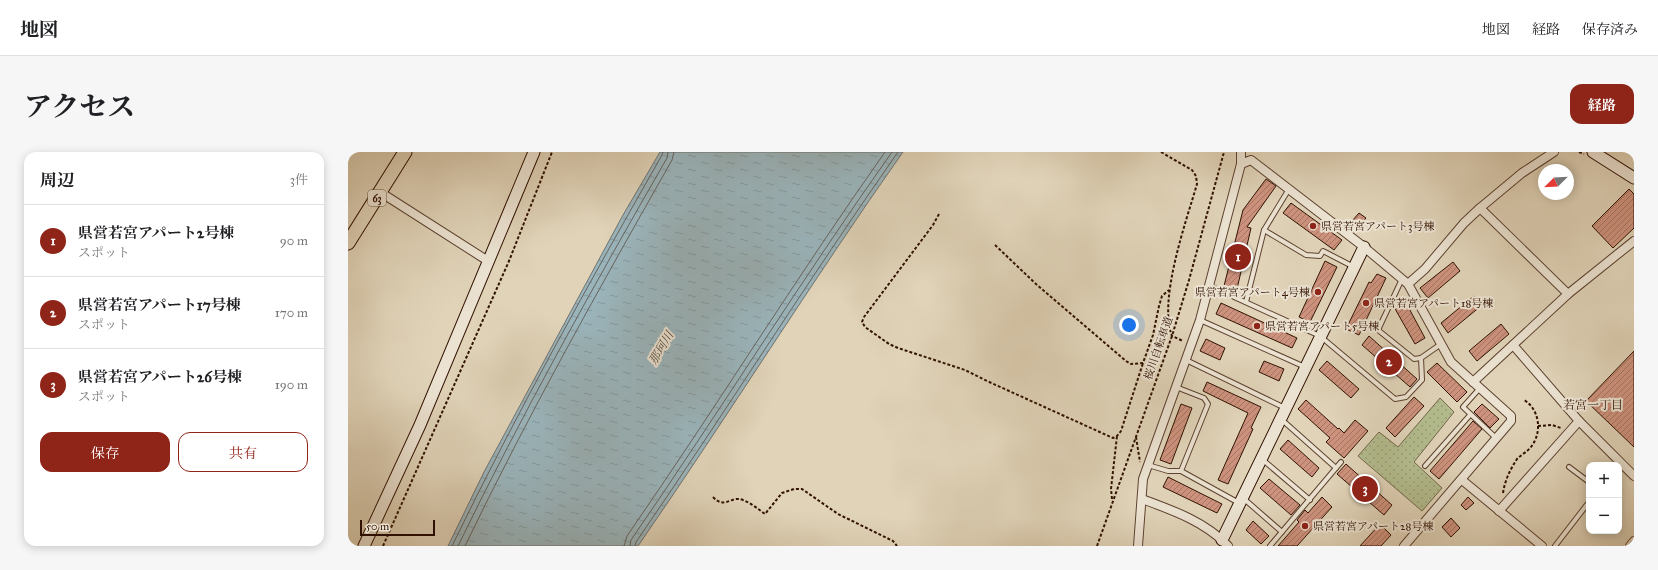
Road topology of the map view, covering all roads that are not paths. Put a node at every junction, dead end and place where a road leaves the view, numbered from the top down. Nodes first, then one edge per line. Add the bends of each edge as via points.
1 (534, 152) edge
2 (1241, 152) edge
3 (1554, 152) edge
4 (1593, 152) edge
5 (403, 153) edge
6 (1241, 164) junction
7 (1634, 178) edge
8 (1289, 189) junction
9 (380, 192) junction
10 (1480, 208) junction
11 (1264, 230) junction
12 (1634, 241) edge
13 (348, 243) edge
14 (1364, 247) junction
15 (488, 261) junction
16 (1354, 267) junction
17 (1405, 281) junction
18 (1210, 286) junction
19 (1568, 294) junction
20 (1246, 302) junction
21 (1200, 320) junction
22 (1320, 336) junction
23 (1441, 344) junction
24 (1513, 345) junction
25 (1421, 358) junction
26 (1186, 360) junction
27 (1305, 367) junction
28 (1473, 382) junction
29 (1176, 387) junction
30 (1480, 388) junction
31 (1283, 413) junction
32 (1470, 415) junction
33 (1579, 421) junction
34 (1496, 439) junction
35 (1261, 458) junction
36 (1341, 462) dead end
37 (1148, 465) junction
38 (1425, 466) dead end
39 (1569, 467) dead end
40 (1336, 468) junction
41 (1180, 471) junction
42 (1634, 476) edge
43 (1462, 480) junction
44 (1586, 480) edge
45 (1142, 499) junction
46 (1241, 500) junction
47 (1310, 500) junction
48 (1586, 506) edge
49 (1499, 510) junction
50 (1282, 532) junction
51 (1634, 541) edge
52 (1227, 544) edge
53 (364, 546) edge
54 (1138, 546) edge
55 (1270, 546) edge
56 (1404, 546) edge
57 (1542, 546) edge
58 (1555, 546) edge
59 (1630, 546) edge

1 - 15 street
2 - 6 street
3 - 10 street via 1522,173
4 - 7 street
5 - 9 main road, 63
6 - 8 street via 1251,160
6 - 18 street
8 - 11 lane
8 - 14 street
9 - 13 main road, 63
9 - 15 street
10 - 17 street via 1425,269
10 - 19 street
11 - 16 lane via 1306,255 1320,256 1323,251
11 - 20 lane
12 - 19 street
14 - 16 street
14 - 17 street
15 - 53 street via 420,425
16 - 22 street
17 - 23 street
17 - 25 lane via 1378,330 1414,359
18 - 20 lane
18 - 21 street
19 - 24 street
20 - 22 lane
21 - 26 street
21 - 27 lane
22 - 25 lane via 1395,399 1406,396 1422,380
22 - 27 street
23 - 25 lane
23 - 28 street via 1451,362
24 - 28 street
24 - 33 street
26 - 29 street
26 - 31 lane
27 - 31 street
28 - 30 street
29 - 37 street
29 - 41 lane via 1204,398 1208,404
30 - 32 lane via 1463,407
30 - 34 street via 1511,416 1511,421
31 - 35 street
31 - 40 lane
32 - 34 lane
32 - 38 lane
33 - 42 street
33 - 49 street
34 - 43 street
35 - 46 street
35 - 47 lane
36 - 40 lane
37 - 41 lane via 1168,471
37 - 45 street via 1143,479
39 - 44 lane
40 - 47 lane
41 - 46 lane
43 - 49 street
43 - 56 street
45 - 52 street via 1183,515 1214,532
45 - 54 street
46 - 50 lane
46 - 52 street
47 - 50 lane
48 - 58 lane
49 - 57 street
50 - 55 lane
51 - 59 street

